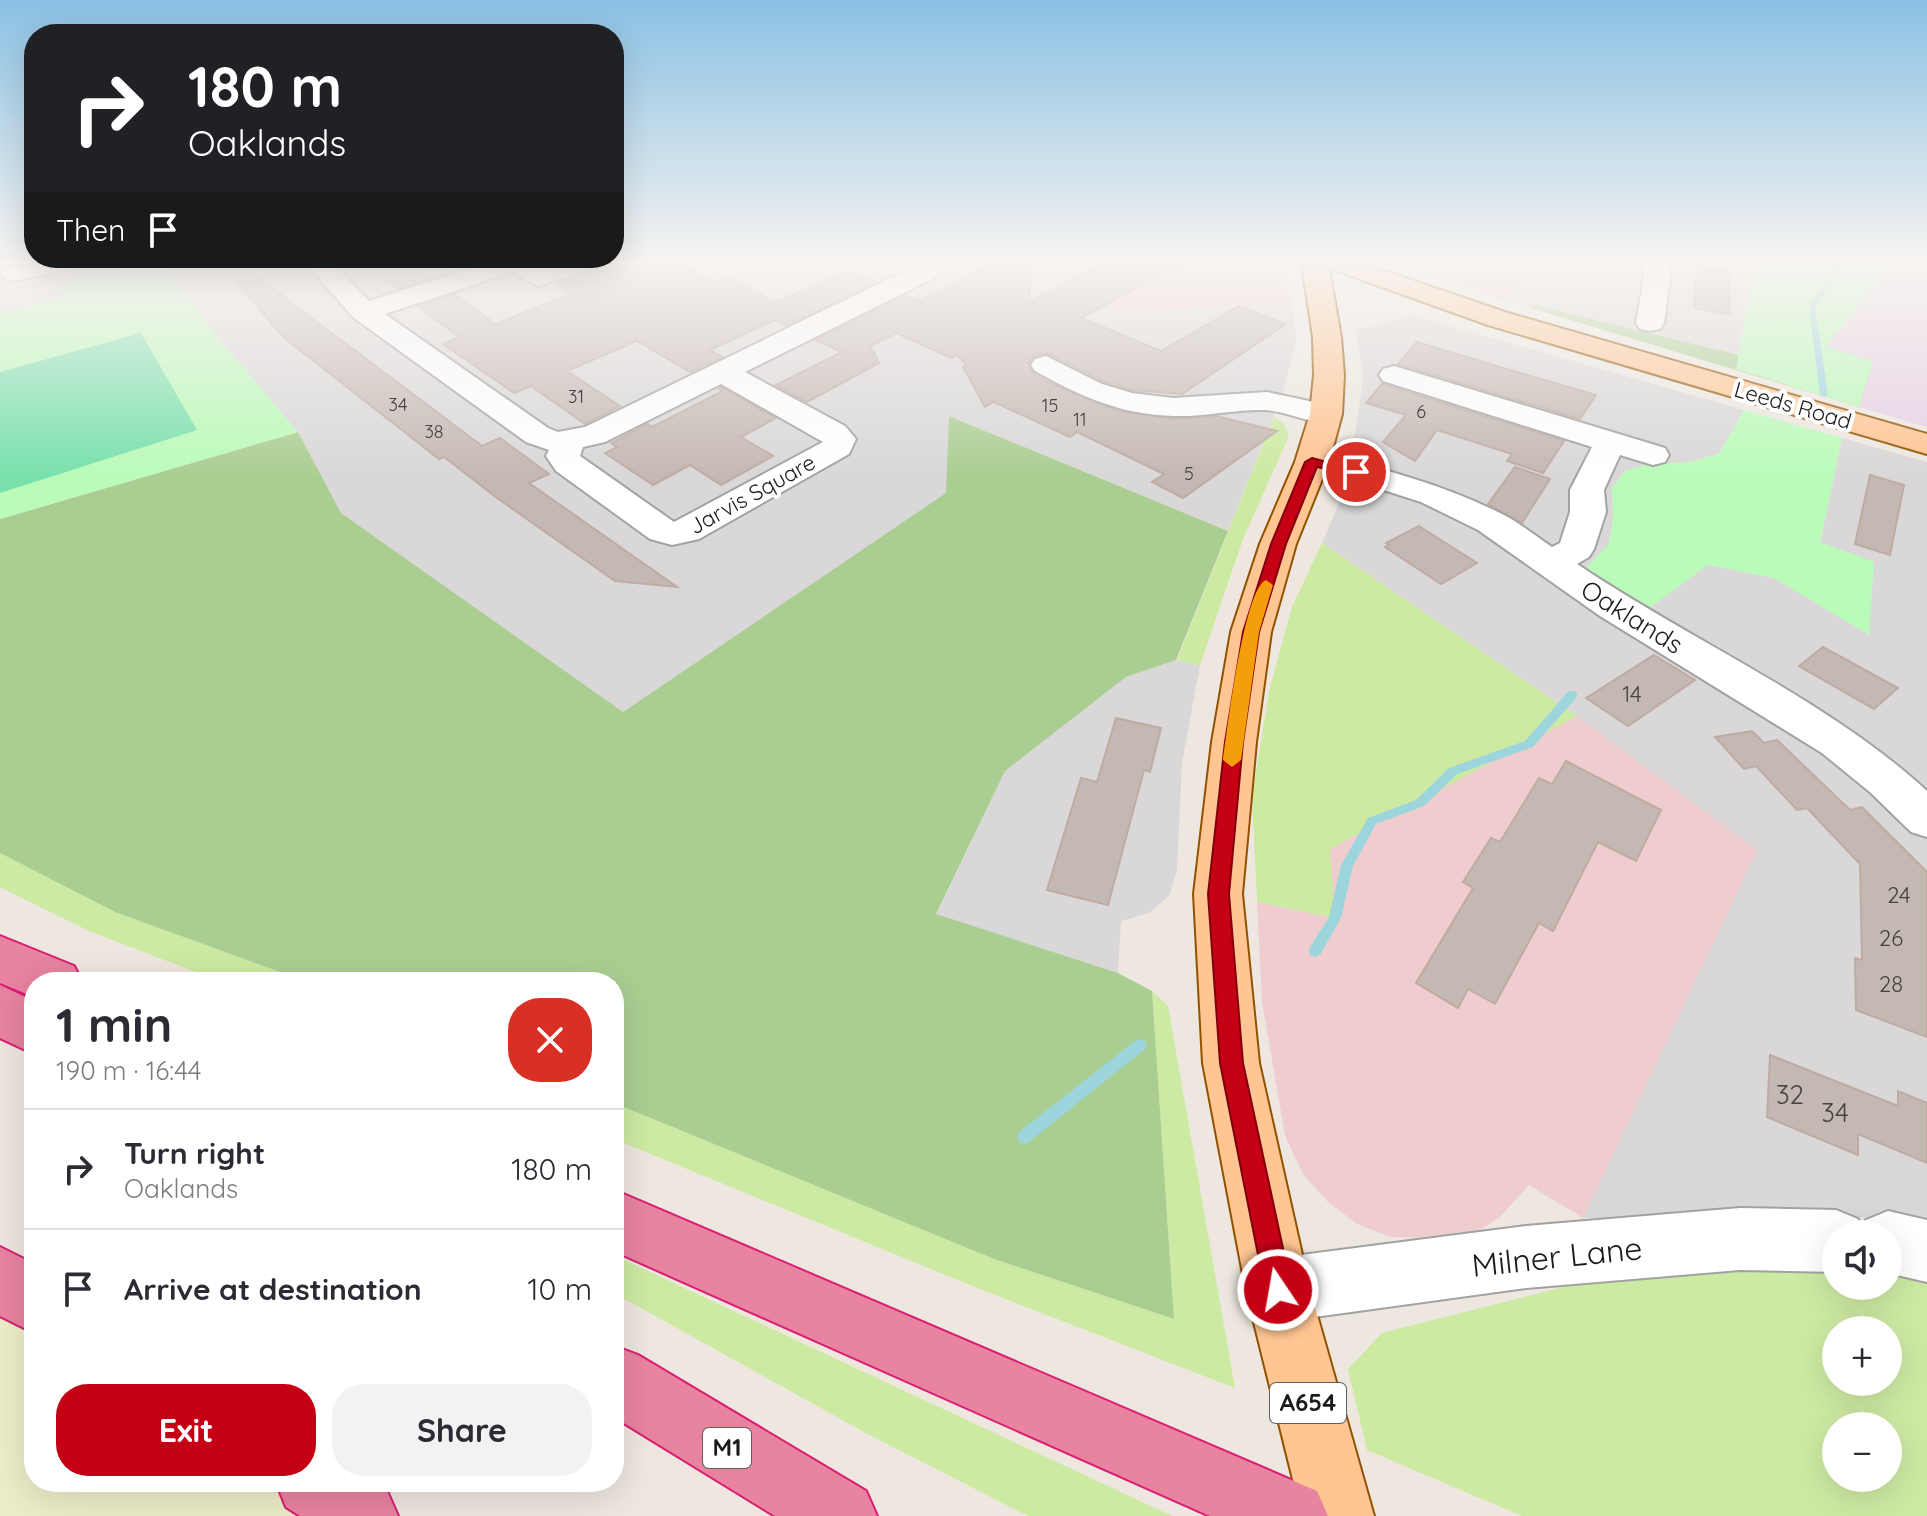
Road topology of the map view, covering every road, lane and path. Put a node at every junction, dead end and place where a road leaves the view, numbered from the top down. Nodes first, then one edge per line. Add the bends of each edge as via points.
1 (396, 335) edge
2 (798, 335) edge
3 (1337, 335) edge
4 (1561, 335) edge
5 (1046, 365) dead end
6 (722, 372) junction
7 (1394, 375) dead end
8 (1326, 414) junction
9 (1611, 441) junction
10 (569, 442) junction
11 (1927, 444) edge
12 (1653, 455) dead end
13 (1312, 462) junction
14 (1550, 564) junction
15 (1907, 777) edge
16 (1927, 819) edge
17 (0, 959) edge
18 (32, 972) edge
19 (0, 1009) edge
20 (24, 1023) edge
21 (624, 1224) edge
22 (1822, 1241) edge
23 (1902, 1245) edge
24 (1927, 1251) edge
25 (0, 1278) edge
26 (1278, 1290) junction
27 (24, 1294) edge
28 (624, 1385) edge
29 (326, 1492) edge
30 (362, 1516) edge
31 (841, 1516) edge
32 (1292, 1516) edge
33 (1338, 1516) edge

1 - 10 street via 537,435
2 - 6 street
3 - 8 main road, A654
4 - 11 main road, Leeds Road
5 - 8 street via 1091,390 1168,418 1267,401
6 - 10 street via 594,435
6 - 10 street, Jarvis Square via 834,433 840,439 837,447 672,534 568,464 563,456
7 - 9 street
8 - 13 main road, A654
9 - 12 street
9 - 14 street via 1587,490 1588,512 1576,549
13 - 14 street, Oaklands via 1433,495 1491,522
13 - 26 main road, A654 via 1278,544 1251,632 1218,894 1231,1063
14 - 15 street, Oaklands via 1837,742
15 - 16 street, Oaklands
17 - 18 highway
19 - 20 highway
21 - 32 highway
22 - 26 street, Milner Lane via 1740,1239 1542,1255
23 - 24 street
25 - 27 highway
26 - 33 main road, A654
28 - 31 highway, M1
29 - 30 highway

